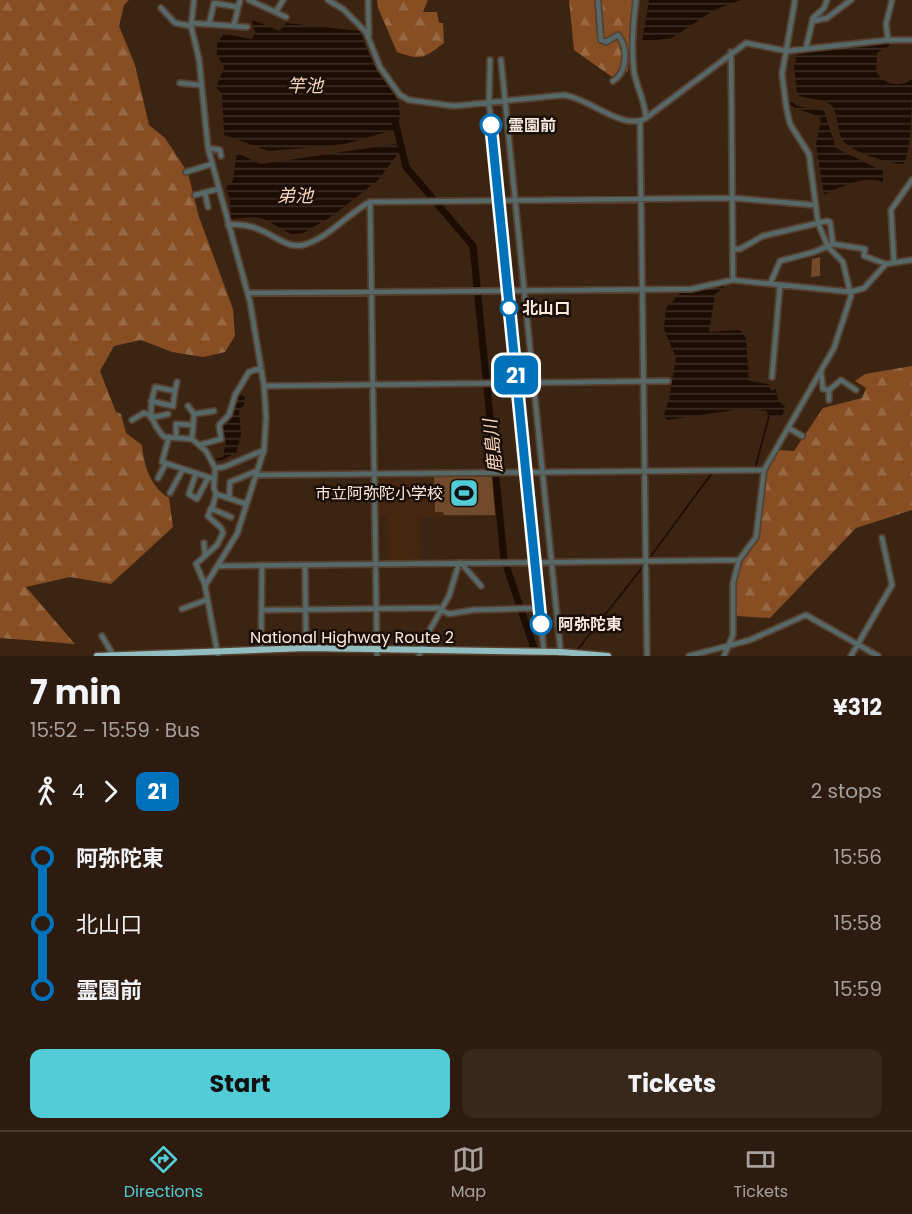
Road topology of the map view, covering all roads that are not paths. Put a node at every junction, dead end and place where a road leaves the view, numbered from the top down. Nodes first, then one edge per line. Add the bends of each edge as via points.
1 (194, 0) edge
2 (240, 0) edge
3 (249, 0) edge
4 (283, 0) edge
5 (328, 0) edge
6 (368, 0) edge
7 (598, 0) edge
8 (636, 0) edge
9 (795, 0) edge
10 (827, 0) edge
11 (851, 0) edge
12 (892, 0) edge
13 (259, 2) edge
14 (237, 7) junction
15 (161, 8) dead end
16 (276, 12) junction
17 (286, 17) dead end
18 (813, 21) junction
19 (191, 24) junction
20 (209, 24) junction
21 (234, 25) junction
22 (247, 27) dead end
23 (369, 38) junction
24 (888, 40) junction
25 (912, 40) edge
26 (806, 48) junction
27 (731, 51) junction
28 (787, 51) junction
29 (490, 60) dead end
30 (501, 60) dead end
31 (613, 81) dead end
32 (180, 84) dead end
33 (200, 85) junction
34 (506, 100) junction
35 (489, 102) junction
36 (643, 120) junction
37 (208, 148) junction
38 (221, 156) dead end
39 (212, 164) junction
40 (186, 172) dead end
41 (912, 180) edge
42 (218, 189) junction
43 (205, 193) junction
44 (195, 195) dead end
45 (641, 198) junction
46 (732, 198) junction
47 (514, 201) junction
48 (370, 202) junction
49 (498, 202) junction
50 (814, 205) junction
51 (208, 207) dead end
52 (818, 223) junction
53 (228, 225) junction
54 (232, 240) junction
55 (224, 242) dead end
56 (831, 245) junction
57 (733, 249) junction
58 (912, 260) edge
59 (894, 262) junction
60 (885, 264) junction
61 (733, 280) junction
62 (770, 284) junction
63 (780, 285) junction
64 (643, 289) junction
65 (524, 291) junction
66 (507, 292) junction
67 (851, 292) junction
68 (248, 293) junction
69 (372, 293) junction
70 (261, 368) junction
71 (821, 371) junction
72 (772, 377) dead end
73 (644, 381) junction
74 (668, 381) dead end
75 (177, 382) dead end
76 (516, 382) junction
77 (533, 382) junction
78 (373, 384) junction
79 (264, 386) junction
80 (829, 390) junction
81 (856, 390) dead end
82 (175, 391) junction
83 (829, 400) dead end
84 (151, 401) junction
85 (188, 406) dead end
86 (214, 411) dead end
87 (168, 414) dead end
88 (194, 414) junction
89 (150, 416) junction
90 (132, 420) dead end
91 (193, 425) junction
92 (789, 428) junction
93 (802, 436) dead end
94 (169, 437) junction
95 (176, 438) junction
96 (192, 439) junction
97 (199, 445) junction
98 (264, 450) junction
99 (166, 464) junction
100 (215, 468) junction
101 (183, 469) junction
102 (764, 470) junction
103 (644, 471) junction
104 (542, 472) junction
105 (196, 473) junction
106 (256, 473) junction
107 (526, 473) junction
108 (374, 475) junction
109 (158, 478) dead end
110 (211, 478) junction
111 (170, 491) dead end
112 (216, 494) junction
113 (229, 498) junction
114 (246, 504) junction
115 (211, 508) junction
116 (231, 517) dead end
117 (882, 538) dead end
118 (204, 543) dead end
119 (205, 555) junction
120 (739, 560) junction
121 (551, 562) junction
122 (646, 562) junction
123 (460, 563) junction
124 (536, 563) junction
125 (305, 565) junction
126 (375, 565) junction
127 (219, 566) junction
128 (262, 566) junction
129 (205, 585) junction
130 (481, 586) dead end
131 (206, 600) junction
132 (540, 608) junction
133 (182, 609) dead end
134 (376, 609) junction
135 (441, 609) junction
136 (263, 610) junction
137 (306, 610) junction
138 (102, 636) dead end
139 (858, 645) junction
140 (304, 648) junction
141 (317, 648) junction
142 (727, 648) junction
143 (258, 652) edge
144 (283, 652) edge
145 (376, 652) edge
146 (420, 652) edge
147 (544, 652) junction
148 (470, 653) edge
149 (217, 654) edge
150 (561, 654) edge
151 (137, 655) edge
152 (97, 656) edge
153 (116, 656) edge
154 (303, 656) edge
155 (317, 656) edge
156 (608, 656) edge
157 (648, 656) edge
158 (689, 656) edge
159 (724, 656) edge
160 (851, 656) edge
161 (878, 656) edge

1 - 19 street
2 - 14 street
3 - 13 street
4 - 16 street
5 - 23 street via 355,20
6 - 23 street
7 - 31 street via 601,40 606,42 618,35 625,49 622,72
8 - 36 street via 634,72 644,102
9 - 28 street
10 - 18 street
11 - 18 street via 827,18
12 - 24 street via 886,24
13 - 16 street
14 - 20 street via 214,3
14 - 21 street
15 - 19 street via 174,23
16 - 17 street
18 - 26 street
19 - 20 street
19 - 33 street
20 - 21 street
21 - 22 street
23 - 35 street via 380,67 403,97 445,106
24 - 25 street
24 - 26 street
26 - 28 street
27 - 28 street via 750,42
27 - 36 street
27 - 46 street
28 - 50 street via 782,74 786,106 790,123 809,154
29 - 35 street
30 - 34 street
32 - 33 street
33 - 37 street
34 - 35 street
34 - 36 street via 570,95 623,120
34 - 47 street
35 - 49 street
36 - 45 street
37 - 38 street via 220,150
37 - 39 street
39 - 40 street
39 - 42 street
41 - 59 street via 891,210
42 - 43 street
42 - 53 street
43 - 44 street
43 - 51 street
45 - 46 street
45 - 47 street
45 - 64 street
46 - 50 street
46 - 57 street
47 - 49 street
47 - 65 street
48 - 49 street
48 - 53 street via 302,245 286,244 249,224
48 - 69 street
49 - 66 street
50 - 52 street
52 - 56 street
52 - 56 street via 830,222
52 - 57 street via 762,236
53 - 54 street
54 - 55 street
54 - 68 street
56 - 60 street via 865,249 864,256
56 - 62 street via 780,261
56 - 67 street via 843,262
57 - 61 street
58 - 59 street
59 - 60 street
60 - 67 street via 864,288
61 - 62 street
61 - 64 street via 691,290
62 - 63 street
63 - 67 street
63 - 72 street
64 - 65 street
64 - 73 street
65 - 66 street
65 - 77 street
66 - 69 street
66 - 76 street
67 - 71 street via 838,339
68 - 69 street
68 - 70 street
69 - 78 street
70 - 79 street
70 - 97 street via 249,372 235,395 229,415 219,425 221,439
71 - 80 street via 822,386
71 - 92 street
73 - 74 street
73 - 77 street
73 - 103 street
75 - 82 street
76 - 77 street
76 - 78 street
76 - 107 street
77 - 104 street
78 - 79 street
78 - 108 street
79 - 98 street
80 - 81 street via 841,380
80 - 83 street
82 - 84 street via 155,387
82 - 84 street via 173,405
84 - 89 street
85 - 88 street
86 - 88 street
87 - 89 street
88 - 91 street
89 - 90 street via 144,413
89 - 94 street via 152,427
91 - 95 street via 176,424
91 - 96 street
92 - 93 street
92 - 102 street
94 - 95 street
94 - 99 street via 161,460
95 - 96 street
96 - 97 street
97 - 100 street
98 - 100 street
98 - 106 street
99 - 101 street
99 - 109 street
100 - 110 street
101 - 105 street
101 - 111 street
102 - 103 street
102 - 120 street via 756,537
103 - 104 street
103 - 122 street
104 - 107 street
104 - 121 street
105 - 110 street
105 - 110 street via 189,494 197,499
106 - 108 street
106 - 113 street via 230,482
106 - 114 street
107 - 108 street
107 - 124 street
108 - 126 street
110 - 112 street
112 - 113 street
112 - 115 street
113 - 114 street
114 - 127 street via 237,534
115 - 116 street
115 - 119 street via 208,516 221,528 223,536
117 - 139 street via 892,585
118 - 119 street
119 - 129 street via 196,566
120 - 122 street
120 - 142 street via 733,583 733,635
121 - 122 street
121 - 124 street
121 - 150 street
122 - 157 street
123 - 124 street
123 - 126 street
123 - 130 street
123 - 135 street
124 - 132 street
125 - 126 street
125 - 128 street
125 - 137 street
126 - 134 street
127 - 128 street
127 - 129 street
128 - 136 street
129 - 131 street
131 - 133 street
131 - 149 street
132 - 135 street via 450,614
132 - 147 street
134 - 135 street
134 - 137 street
134 - 145 street
135 - 146 street
136 - 137 street
136 - 143 street
137 - 140 street
138 - 153 street
139 - 142 street via 806,615
139 - 160 street
139 - 161 street
140 - 141 highway, National Highway Route 2
140 - 144 highway, National Highway Route 2
140 - 154 street
141 - 145 highway, National Highway Route 2
141 - 155 street
142 - 158 street
142 - 159 street
143 - 144 highway, National Highway Route 2
143 - 149 highway, National Highway Route 2
145 - 146 highway, National Highway Route 2
146 - 148 highway, National Highway Route 2
147 - 148 highway, National Highway Route 2
147 - 150 highway, National Highway Route 2
149 - 151 highway, National Highway Route 2
150 - 156 highway, National Highway Route 2
151 - 153 highway, National Highway Route 2
152 - 153 highway, National Highway Route 2

